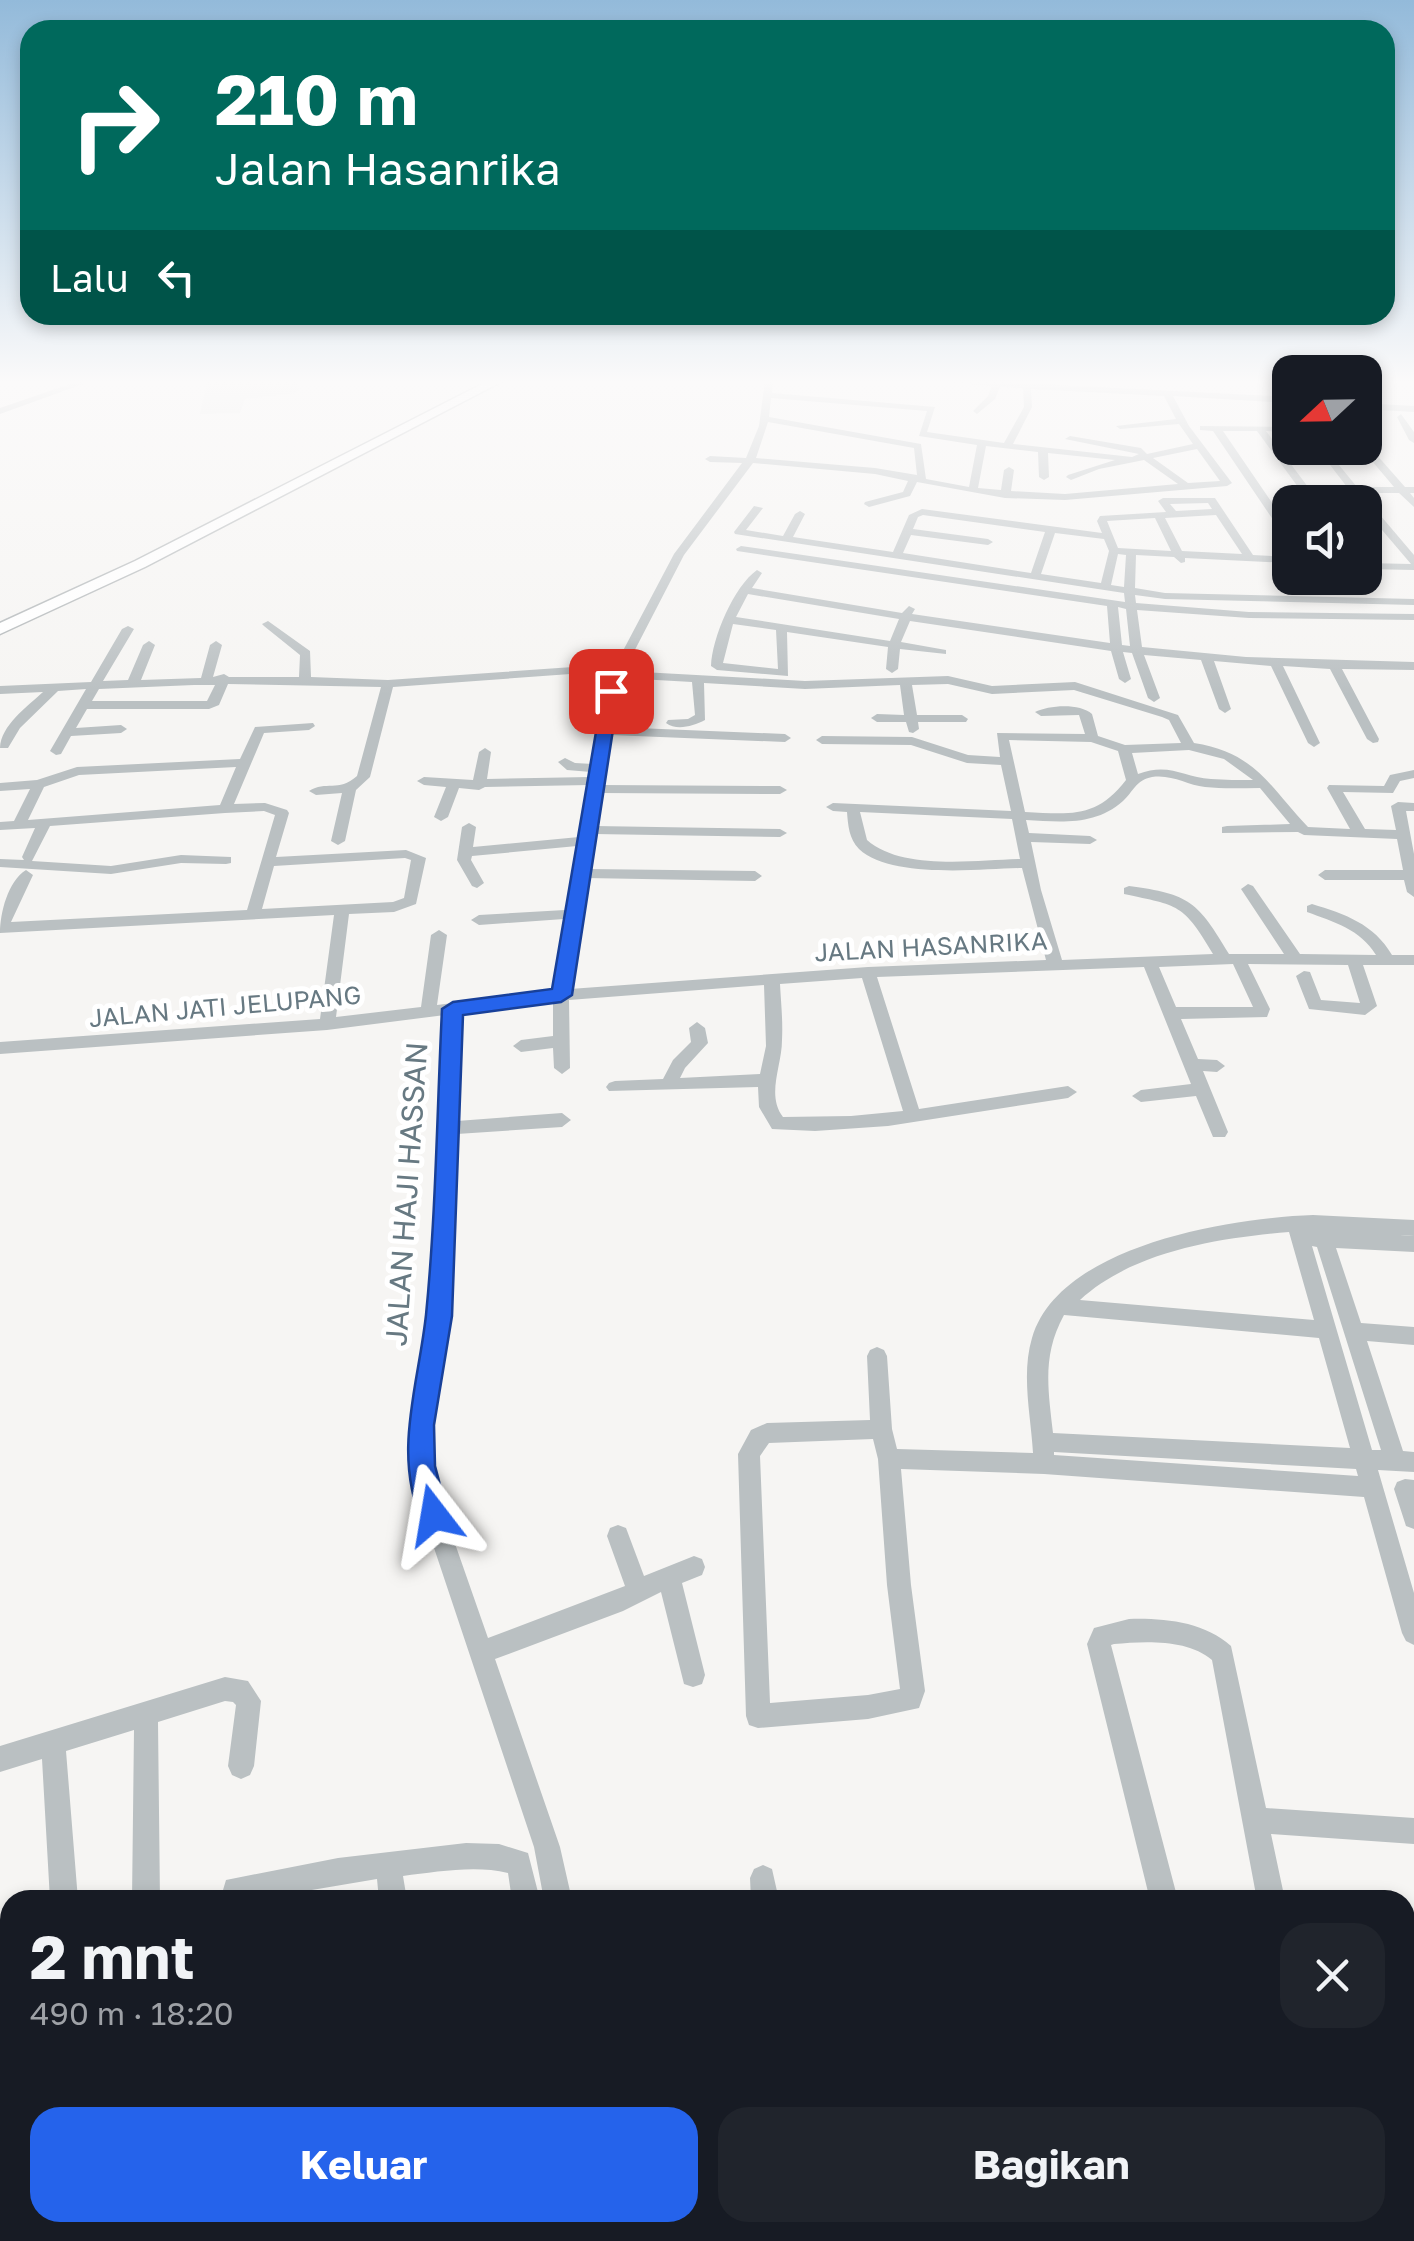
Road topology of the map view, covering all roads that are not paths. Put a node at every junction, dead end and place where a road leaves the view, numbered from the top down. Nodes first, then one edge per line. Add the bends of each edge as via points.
1 (262, 486) edge
2 (293, 486) edge
3 (731, 486) edge
4 (912, 486) edge
5 (952, 486) edge
6 (973, 486) edge
7 (1007, 486) edge
8 (1168, 486) edge
9 (1255, 486) edge
10 (972, 490) junction
11 (1122, 490) junction
12 (1382, 490) edge
13 (1408, 490) edge
14 (1005, 495) junction
15 (1141, 502) dead end
16 (869, 504) dead end
17 (1414, 504) edge
18 (758, 508) dead end
19 (1272, 510) edge
20 (1220, 512) junction
21 (800, 514) dead end
22 (1174, 515) junction
23 (1160, 516) junction
24 (996, 522) junction
25 (1382, 525) edge
26 (907, 530) junction
27 (1051, 530) junction
28 (1109, 537) junction
29 (786, 540) junction
30 (988, 542) junction
31 (742, 549) dead end
32 (1114, 551) junction
33 (896, 557) junction
34 (1132, 557) junction
35 (1180, 558) junction
36 (1251, 560) junction
37 (1272, 562) edge
38 (1272, 562) edge
39 (1414, 563) edge
40 (1382, 564) edge
41 (979, 569) junction
42 (758, 573) dead end
43 (1034, 577) junction
44 (746, 587) junction
45 (1105, 588) junction
46 (1130, 598) junction
47 (1414, 602) edge
48 (1112, 604) junction
49 (0, 612) edge
50 (909, 613) junction
51 (1414, 617) edge
52 (732, 620) junction
53 (268, 624) dead end
54 (781, 626) junction
55 (0, 628) edge
56 (128, 630) dead end
57 (1116, 644) junction
58 (149, 645) dead end
59 (216, 645) dead end
60 (894, 646) junction
61 (1137, 647) junction
62 (942, 652) dead end
63 (1206, 656) junction
64 (1359, 660) junction
65 (1275, 662) junction
66 (1333, 663) junction
67 (1410, 663) edge
68 (892, 669) dead end
69 (616, 670) junction
70 (207, 678) junction
71 (224, 678) junction
72 (305, 678) junction
73 (1125, 679) dead end
74 (134, 681) junction
75 (698, 681) junction
76 (906, 681) junction
77 (388, 684) junction
78 (98, 685) junction
79 (1414, 686) edge
80 (55, 688) junction
81 (0, 690) edge
82 (1154, 698) dead end
83 (83, 704) junction
84 (1226, 710) dead end
85 (1041, 712) dead end
86 (878, 718) dead end
87 (913, 718) junction
88 (962, 719) dead end
89 (606, 725) junction
90 (309, 726) dead end
91 (120, 729) dead end
92 (68, 732) junction
93 (785, 738) dead end
94 (1092, 738) junction
95 (1373, 739) dead end
96 (822, 740) dead end
97 (912, 741) junction
98 (1314, 743) dead end
99 (4, 745) dead end
100 (1189, 746) junction
101 (1124, 748) junction
102 (56, 751) dead end
103 (485, 752) dead end
104 (967, 759) junction
105 (1006, 761) junction
106 (566, 762) dead end
107 (244, 763) junction
108 (1414, 774) edge
109 (963, 775) dead end
110 (364, 778) junction
111 (383, 778) dead end
112 (596, 779) junction
113 (1133, 780) junction
114 (424, 781) dead end
115 (40, 784) junction
116 (454, 784) junction
117 (1263, 784) junction
118 (0, 786) edge
119 (479, 786) junction
120 (350, 789) junction
121 (780, 790) dead end
122 (1388, 790) junction
123 (316, 791) dead end
124 (1406, 806) edge
125 (832, 807) dead end
126 (853, 808) junction
127 (225, 809) junction
128 (442, 817) dead end
129 (1019, 817) junction
130 (44, 822) junction
131 (18, 824) junction
132 (0, 826) edge
133 (468, 828) dead end
134 (1301, 828) junction
135 (1227, 830) dead end
136 (1358, 830) junction
137 (780, 833) dead end
138 (1404, 834) junction
139 (586, 836) junction
140 (1024, 837) junction
141 (1090, 840) dead end
142 (338, 841) dead end
143 (467, 852) junction
144 (29, 857) dead end
145 (226, 860) dead end
146 (271, 862) junction
147 (0, 863) edge
148 (1028, 863) junction
149 (1411, 865) edge
150 (579, 873) junction
151 (1325, 874) dead end
152 (26, 876) dead end
153 (755, 876) dead end
154 (476, 883) dead end
155 (1248, 889) dead end
156 (1129, 891) dead end
157 (1414, 892) edge
158 (342, 909) junction
159 (1312, 909) dead end
160 (253, 914) junction
161 (572, 914) junction
162 (479, 920) dead end
163 (0, 928) edge
164 (438, 934) dead end
165 (1386, 958) junction
166 (1231, 959) junction
167 (1296, 960) junction
168 (1354, 960) junction
169 (1414, 960) edge
170 (1149, 961) junction
171 (1055, 963) junction
172 (868, 972) junction
173 (1304, 976) dead end
174 (772, 981) junction
175 (561, 995) junction
176 (453, 1009) junction
177 (428, 1012) junction
178 (1172, 1013) junction
179 (327, 1024) junction
180 (697, 1028) dead end
181 (563, 1041) junction
182 (520, 1046) dead end
183 (0, 1048) edge
184 (1194, 1065) junction
185 (1218, 1066) dead end
186 (562, 1068) dead end
187 (767, 1080) junction
188 (668, 1086) junction
189 (615, 1088) dead end
190 (1201, 1088) junction
191 (1068, 1092) dead end
192 (1141, 1096) dead end
193 (913, 1117) junction
194 (562, 1120) dead end
195 (447, 1128) junction
196 (1219, 1132) dead end
197 (1414, 1228) edge
198 (1298, 1231) junction
199 (1322, 1232) junction
200 (1414, 1244) edge
201 (1058, 1306) junction
202 (1326, 1330) junction
203 (1354, 1332) junction
204 (1414, 1336) edge
205 (877, 1356) dead end
206 (881, 1429) junction
207 (1044, 1453) junction
208 (1362, 1458) junction
209 (889, 1460) junction
210 (1405, 1461) edge
211 (1371, 1488) junction
212 (1414, 1490) edge
213 (1414, 1518) edge
214 (618, 1536) dead end
215 (694, 1567) dead end
216 (669, 1576) junction
217 (638, 1591) junction
218 (1414, 1633) edge
219 (480, 1653) junction
220 (693, 1675) dead end
221 (146, 1716) junction
222 (53, 1741) junction
223 (0, 1759) edge
224 (242, 1766) dead end
225 (1256, 1820) junction
226 (1414, 1831) edge
227 (388, 1865) junction
228 (63, 1890) edge
229 (146, 1890) edge
230 (281, 1890) edge
231 (391, 1890) edge
232 (524, 1890) edge
233 (556, 1890) edge
234 (1161, 1890) edge
235 (1269, 1890) edge

1 - 49 highway
2 - 55 highway
3 - 69 street via 676,558
4 - 16 street via 906,494
5 - 10 street
6 - 10 street
7 - 14 street
8 - 11 street
9 - 19 street
10 - 14 street
11 - 14 street
11 - 15 street
12 - 13 street
13 - 17 street
18 - 29 street via 738,531
20 - 22 street
20 - 22 street via 1209,500 1164,501
20 - 36 street
21 - 29 street
22 - 23 street
23 - 28 street via 1104,518
23 - 35 street
24 - 26 street via 922,512
24 - 27 street
24 - 30 street
25 - 39 street
26 - 30 street
26 - 33 street
27 - 28 street
27 - 43 street
28 - 32 street
29 - 33 street
30 - 41 street
31 - 48 street
32 - 34 street
32 - 45 street
33 - 41 street
34 - 35 street
34 - 46 street
35 - 36 street
35 - 38 street
36 - 37 street
39 - 40 street
41 - 43 street
42 - 44 street
43 - 45 street
44 - 50 street
44 - 52 street
45 - 46 street
46 - 47 street
46 - 48 street
46 - 51 street via 1249,615
46 - 61 street
48 - 57 street
50 - 57 street
50 - 60 street
52 - 54 street
52 - 54 street via 715,662 720,668 784,674
53 - 72 street via 306,654
54 - 60 street
56 - 78 street
57 - 61 street
57 - 73 street
58 - 74 street
59 - 70 street
60 - 62 street
60 - 68 street
61 - 63 street
61 - 64 street
61 - 82 street
63 - 65 street
63 - 84 street
64 - 66 street
64 - 67 street
65 - 66 street
65 - 98 street
66 - 95 street
67 - 79 street
69 - 75 street
69 - 77 street
69 - 89 street
70 - 71 street
70 - 74 street
71 - 72 street
71 - 83 street via 209,705
72 - 77 street
74 - 78 street
75 - 76 street
75 - 89 street via 697,722
76 - 87 street
76 - 100 street via 948,680 992,690 1086,688 1170,716
77 - 110 street
78 - 80 street
78 - 83 street
80 - 81 street
80 - 99 street
83 - 92 street
85 - 94 street via 1086,714
86 - 87 street
87 - 88 street
87 - 97 street
89 - 93 street
89 - 112 street
90 - 107 street via 259,730
91 - 92 street
92 - 102 street
94 - 101 street
94 - 105 street via 1004,735
96 - 97 street
97 - 104 street
100 - 101 street
100 - 117 street via 1219,749 1245,762
101 - 113 street
103 - 119 street
104 - 105 street
104 - 109 street
105 - 129 street
106 - 112 street
107 - 115 street via 77,771
107 - 127 street
108 - 122 street via 1394,778
110 - 111 street
110 - 120 street
112 - 119 street
112 - 121 street
112 - 139 street
113 - 117 street via 1164,772 1209,789
113 - 129 street via 1120,798 1088,816
114 - 116 street
115 - 118 street
115 - 131 street
116 - 119 street
116 - 128 street
117 - 134 street
120 - 123 street
120 - 142 street
122 - 124 street
122 - 136 street via 1334,788
124 - 138 street
125 - 126 street
126 - 129 street
126 - 148 street via 859,840 877,856
127 - 130 street
127 - 146 street via 282,812
129 - 140 street
130 - 131 street
130 - 144 street
131 - 132 street
133 - 143 street
134 - 135 street
134 - 136 street
136 - 138 street
137 - 139 street
138 - 149 street
139 - 143 street
139 - 150 street
140 - 141 street
140 - 148 street
143 - 154 street via 465,867
145 - 147 street via 111,870
146 - 158 street via 419,858 410,900
146 - 160 street
148 - 171 street
149 - 151 street
149 - 157 street
150 - 153 street
150 - 161 street
152 - 163 street
155 - 167 street
156 - 166 street via 1183,902
158 - 160 street
158 - 179 street
159 - 165 street via 1366,930
160 - 163 street
161 - 162 street
161 - 175 street
164 - 177 street
165 - 168 street, JALAN HASANRIKA
165 - 169 street, JALAN HASANRIKA
166 - 167 street, JALAN HASANRIKA
166 - 170 street, JALAN HASANRIKA
166 - 178 street via 1261,1014
167 - 168 street, JALAN HASANRIKA
168 - 173 street via 1365,1009 1315,1006
170 - 171 street, JALAN HASANRIKA
170 - 178 street
171 - 172 street, JALAN HASANRIKA
172 - 174 street, JALAN HASANRIKA
172 - 193 street
174 - 175 street, JALAN HASANRIKA
174 - 187 street via 774,1046
175 - 176 street, JALAN HASANRIKA
175 - 181 street
176 - 177 street, JALAN JATI JELUPANG
176 - 195 street, JALAN HAJI HASSAN
177 - 179 street, JALAN JATI JELUPANG
178 - 184 street
179 - 183 street, JALAN JATI JELUPANG
180 - 188 street via 700,1044
181 - 182 street
181 - 186 street
184 - 185 street
184 - 190 street
187 - 188 street
187 - 193 street via 769,1112 778,1124
188 - 189 street
190 - 192 street
190 - 196 street
191 - 193 street
194 - 195 street
195 - 219 street, JALAN HAJI HASSAN via 440,1302 420,1452 424,1486
197 - 199 street
198 - 199 street
198 - 201 street via 1214,1234 1168,1245 1100,1274
198 - 202 street
199 - 200 street
199 - 203 street
201 - 202 street
201 - 207 street via 1038,1352
202 - 208 street
203 - 204 street
203 - 210 street
205 - 206 street
206 - 209 street
206 - 209 street via 767,1433 752,1444 758,1716 910,1699
207 - 208 street
207 - 209 street
207 - 211 street
208 - 210 street
208 - 211 street
211 - 218 street
212 - 213 street via 1405,1489
214 - 217 street
215 - 216 street
216 - 217 street
216 - 220 street
217 - 219 street
219 - 233 street, JALAN HAJI HASSAN
221 - 222 street
221 - 224 street via 239,1690 249,1701
221 - 229 street
222 - 223 street
222 - 228 street
225 - 226 street
225 - 234 street via 1219,1648 1160,1631 1102,1636
225 - 235 street
227 - 230 street
227 - 231 street
227 - 232 street via 508,1856 518,1862

